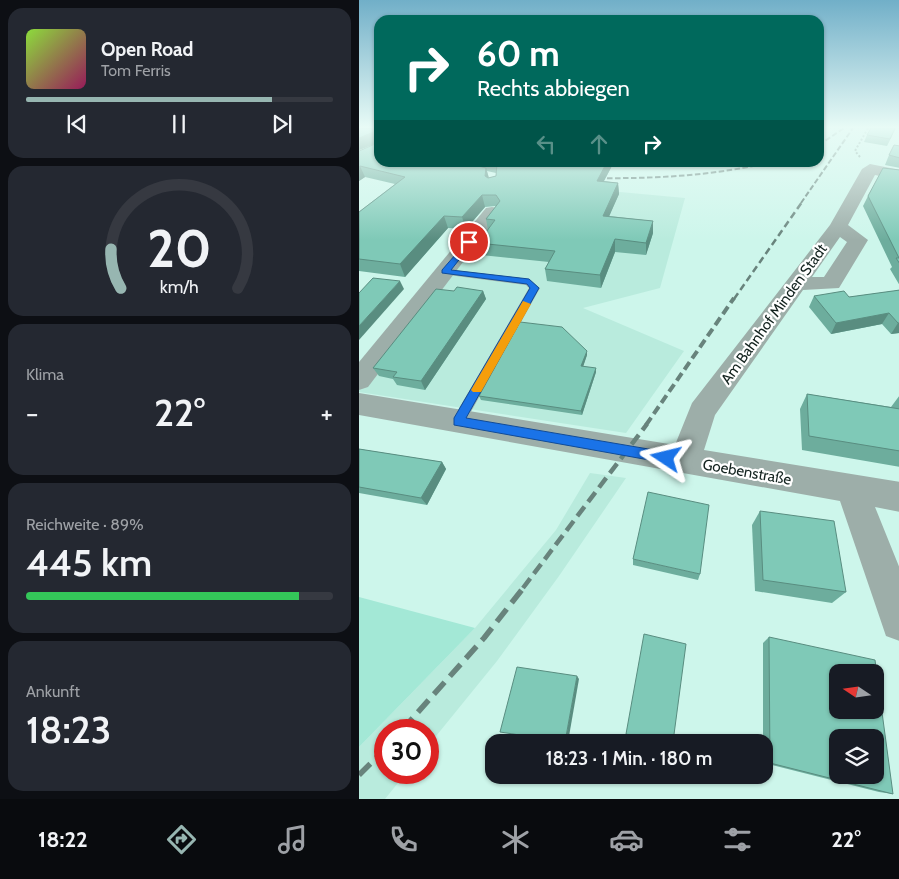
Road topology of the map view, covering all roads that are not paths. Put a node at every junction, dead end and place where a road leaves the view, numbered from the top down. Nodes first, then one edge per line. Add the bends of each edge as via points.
1 (899, 175) edge
2 (493, 212) edge
3 (445, 272) junction
4 (359, 380) edge
5 (359, 404) edge
6 (458, 422) junction
7 (685, 461) junction
8 (852, 490) junction
9 (899, 497) edge
10 (899, 622) edge

1 - 7 street, Am Bahnhof Minden Stadt via 869,170 838,227 702,411
2 - 3 street
3 - 4 street
3 - 6 lane via 529,282 535,288
5 - 6 street, Goebenstraße
6 - 7 street, Goebenstraße
7 - 8 street, Goebenstraße
8 - 9 street, Goebenstraße
8 - 10 street

